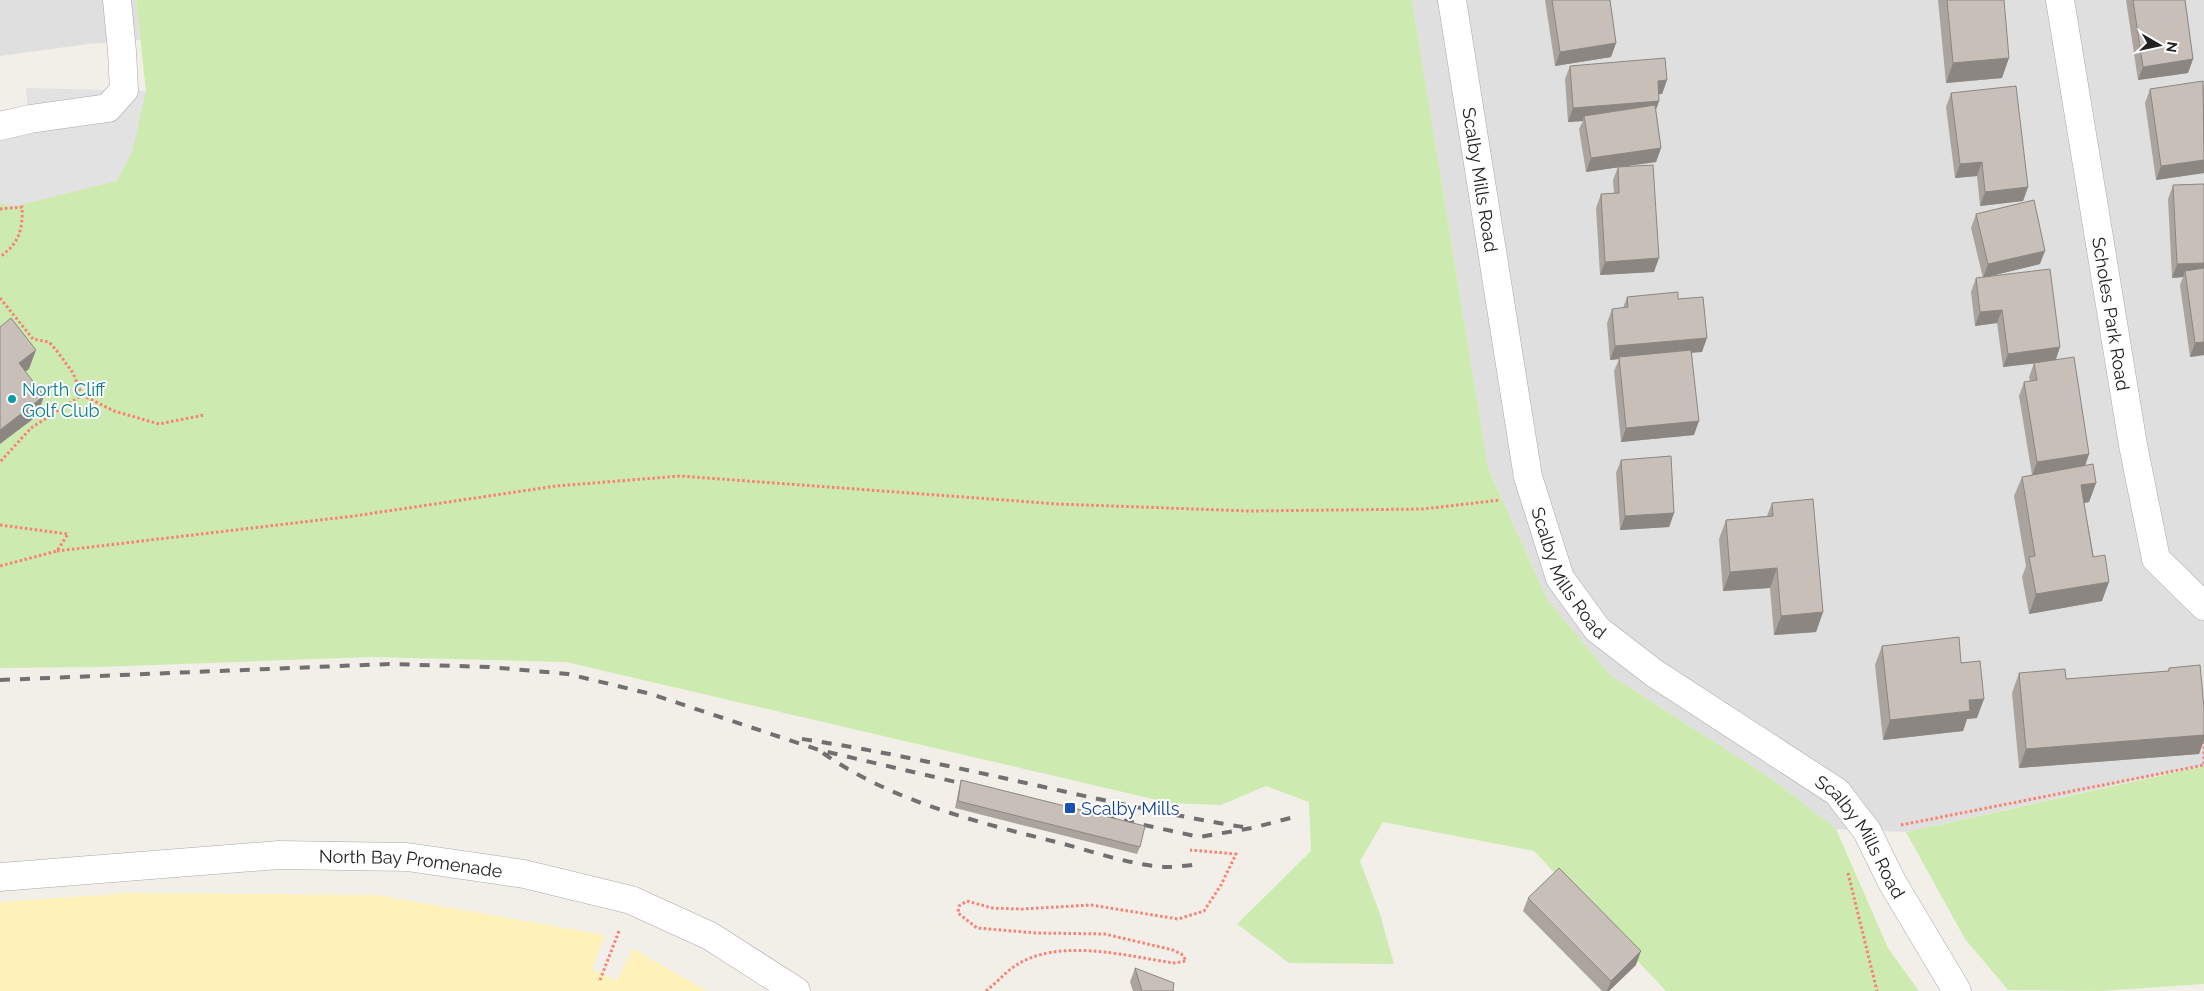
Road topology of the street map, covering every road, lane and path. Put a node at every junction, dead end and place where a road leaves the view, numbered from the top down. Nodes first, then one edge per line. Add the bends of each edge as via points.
1 (116, 0) edge
2 (1452, 0) edge
3 (2060, 0) edge
4 (0, 126) edge
5 (0, 209) edge
6 (0, 257) edge
7 (0, 298) edge
8 (82, 395) junction
9 (204, 415) dead end
10 (0, 462) edge
11 (1534, 496) junction
12 (0, 525) edge
13 (57, 552) junction
14 (0, 566) edge
15 (2204, 606) edge
16 (2204, 728) edge
17 (1867, 831) junction
18 (1190, 850) dead end
19 (0, 876) edge
20 (631, 900) junction
21 (600, 980) dead end
22 (796, 991) edge
23 (986, 991) edge
24 (1877, 991) edge
25 (1957, 991) edge

1 - 4 street via 124,90 108,108 30,118
2 - 11 street, Scalby Mills Road
3 - 15 street, Scholes Park Road via 2133,445 2156,559
5 - 6 path via 22,207 23,225 18,239
7 - 8 path via 33,339 49,342 57,351 73,373
8 - 9 path via 114,411 160,424
8 - 10 path via 31,428
11 - 13 path via 1423,509 1249,511 1058,504 680,476 556,486 354,516
11 - 17 street, Scalby Mills Road via 1560,578 1597,629 1654,673 1837,792
12 - 13 path via 68,534
13 - 14 path
16 - 17 path via 2204,765
17 - 24 path via 1845,862
17 - 25 street, Scalby Mills Road via 1892,882
18 - 23 path via 1236,854 1204,911 1178,919 1091,905 1022,909 992,908 967,901 959,906 958,913 977,928 1105,934 1173,950 1183,954 1186,961 1174,963 1057,950 1013,967
19 - 20 street, North Bay Promenade via 280,855 407,857 524,874
20 - 21 path
20 - 22 street, North Bay Promenade via 710,936

